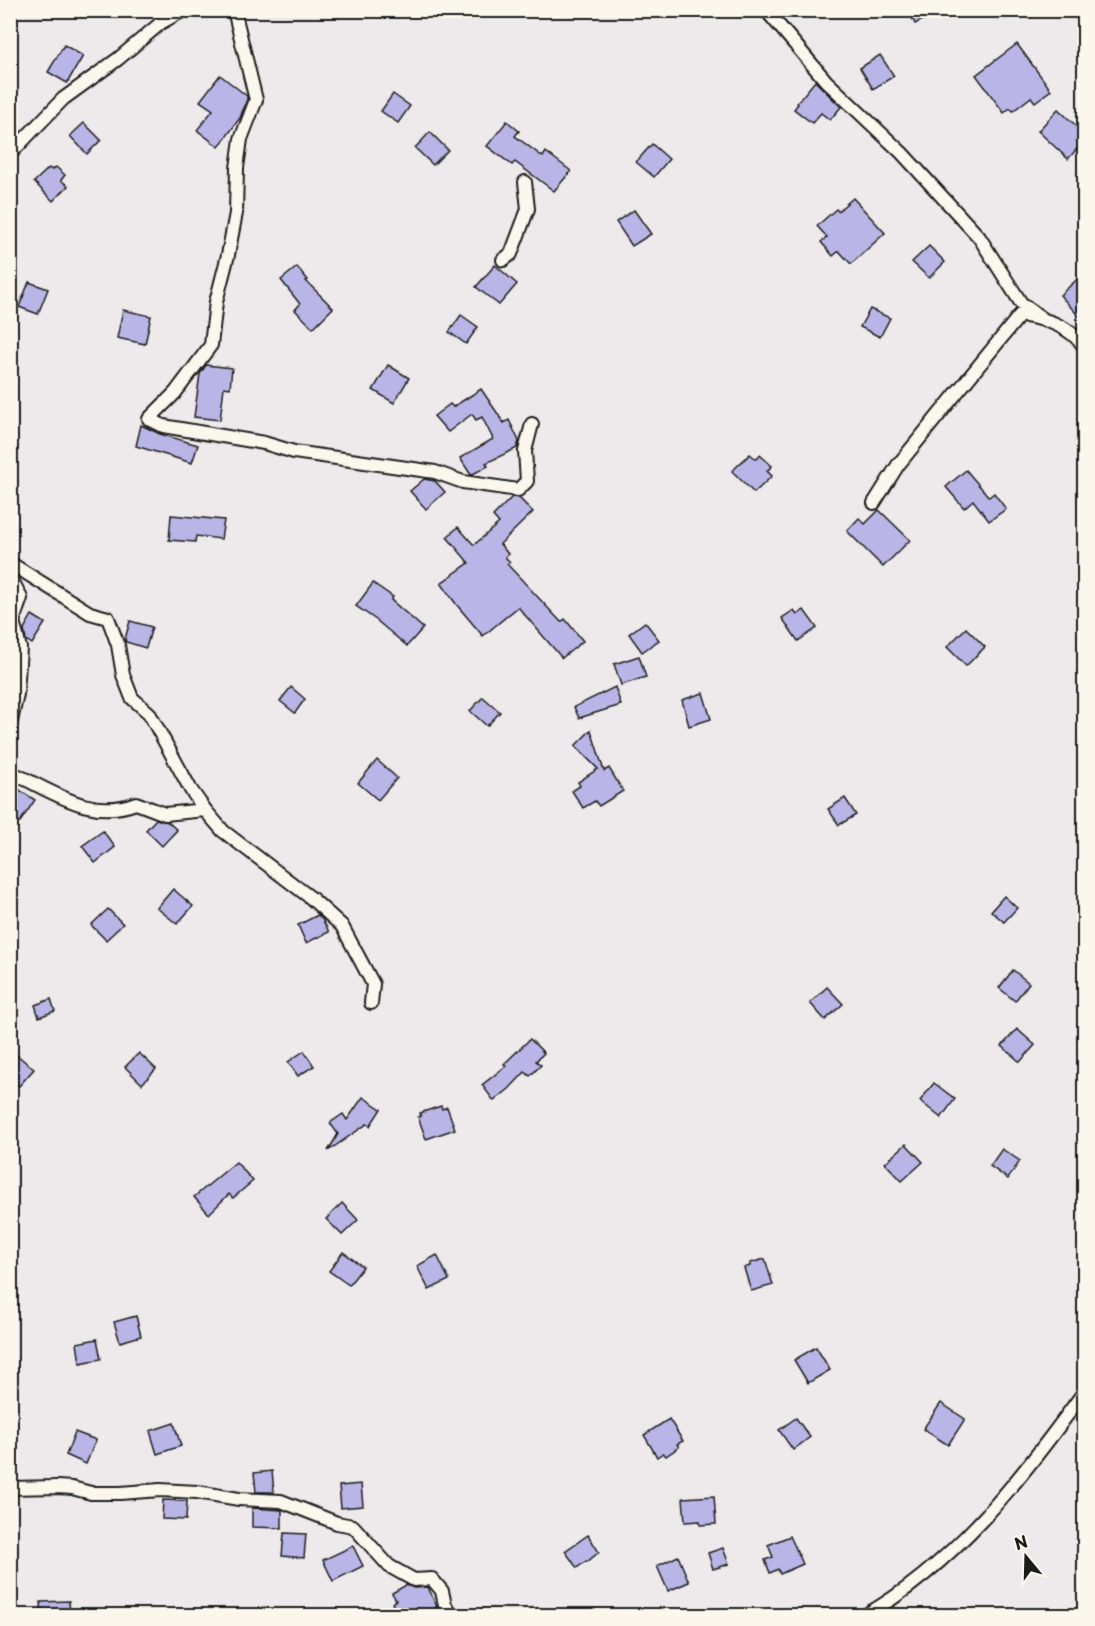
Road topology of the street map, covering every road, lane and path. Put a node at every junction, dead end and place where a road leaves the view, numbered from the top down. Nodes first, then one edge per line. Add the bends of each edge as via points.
1 (184, 10) edge
2 (234, 10) edge
3 (766, 10) edge
4 (10, 154) edge
5 (525, 182) dead end
6 (503, 260) dead end
7 (1042, 319) junction
8 (1084, 346) edge
9 (532, 424) dead end
10 (874, 503) dead end
11 (10, 564) edge
12 (10, 576) edge
13 (10, 726) edge
14 (10, 772) edge
15 (206, 810) junction
16 (371, 1004) dead end
17 (1084, 1392) edge
18 (10, 1488) edge
19 (452, 1616) edge
20 (864, 1616) edge

1 - 4 street via 162,22 63,99
2 - 9 street via 256,100 242,139 236,213 216,302 211,345 175,393 149,419 163,426 294,452 435,472 463,482 518,490 528,481 525,451
3 - 7 street via 826,81 902,153 979,237 1021,303
5 - 6 street via 528,209 512,254
7 - 8 street via 1061,325
7 - 10 street via 1020,315 898,465
11 - 15 street via 90,614 108,618 132,698 149,713
12 - 13 street via 21,598 12,621 20,648
14 - 15 street via 73,803 98,808 122,809 136,803 165,814
15 - 16 street via 223,831 342,926 373,984
17 - 20 street via 1029,1466 960,1544 913,1585
18 - 19 street via 57,1487 91,1493 160,1490 281,1501 353,1526 389,1566 414,1580 432,1579 442,1591

